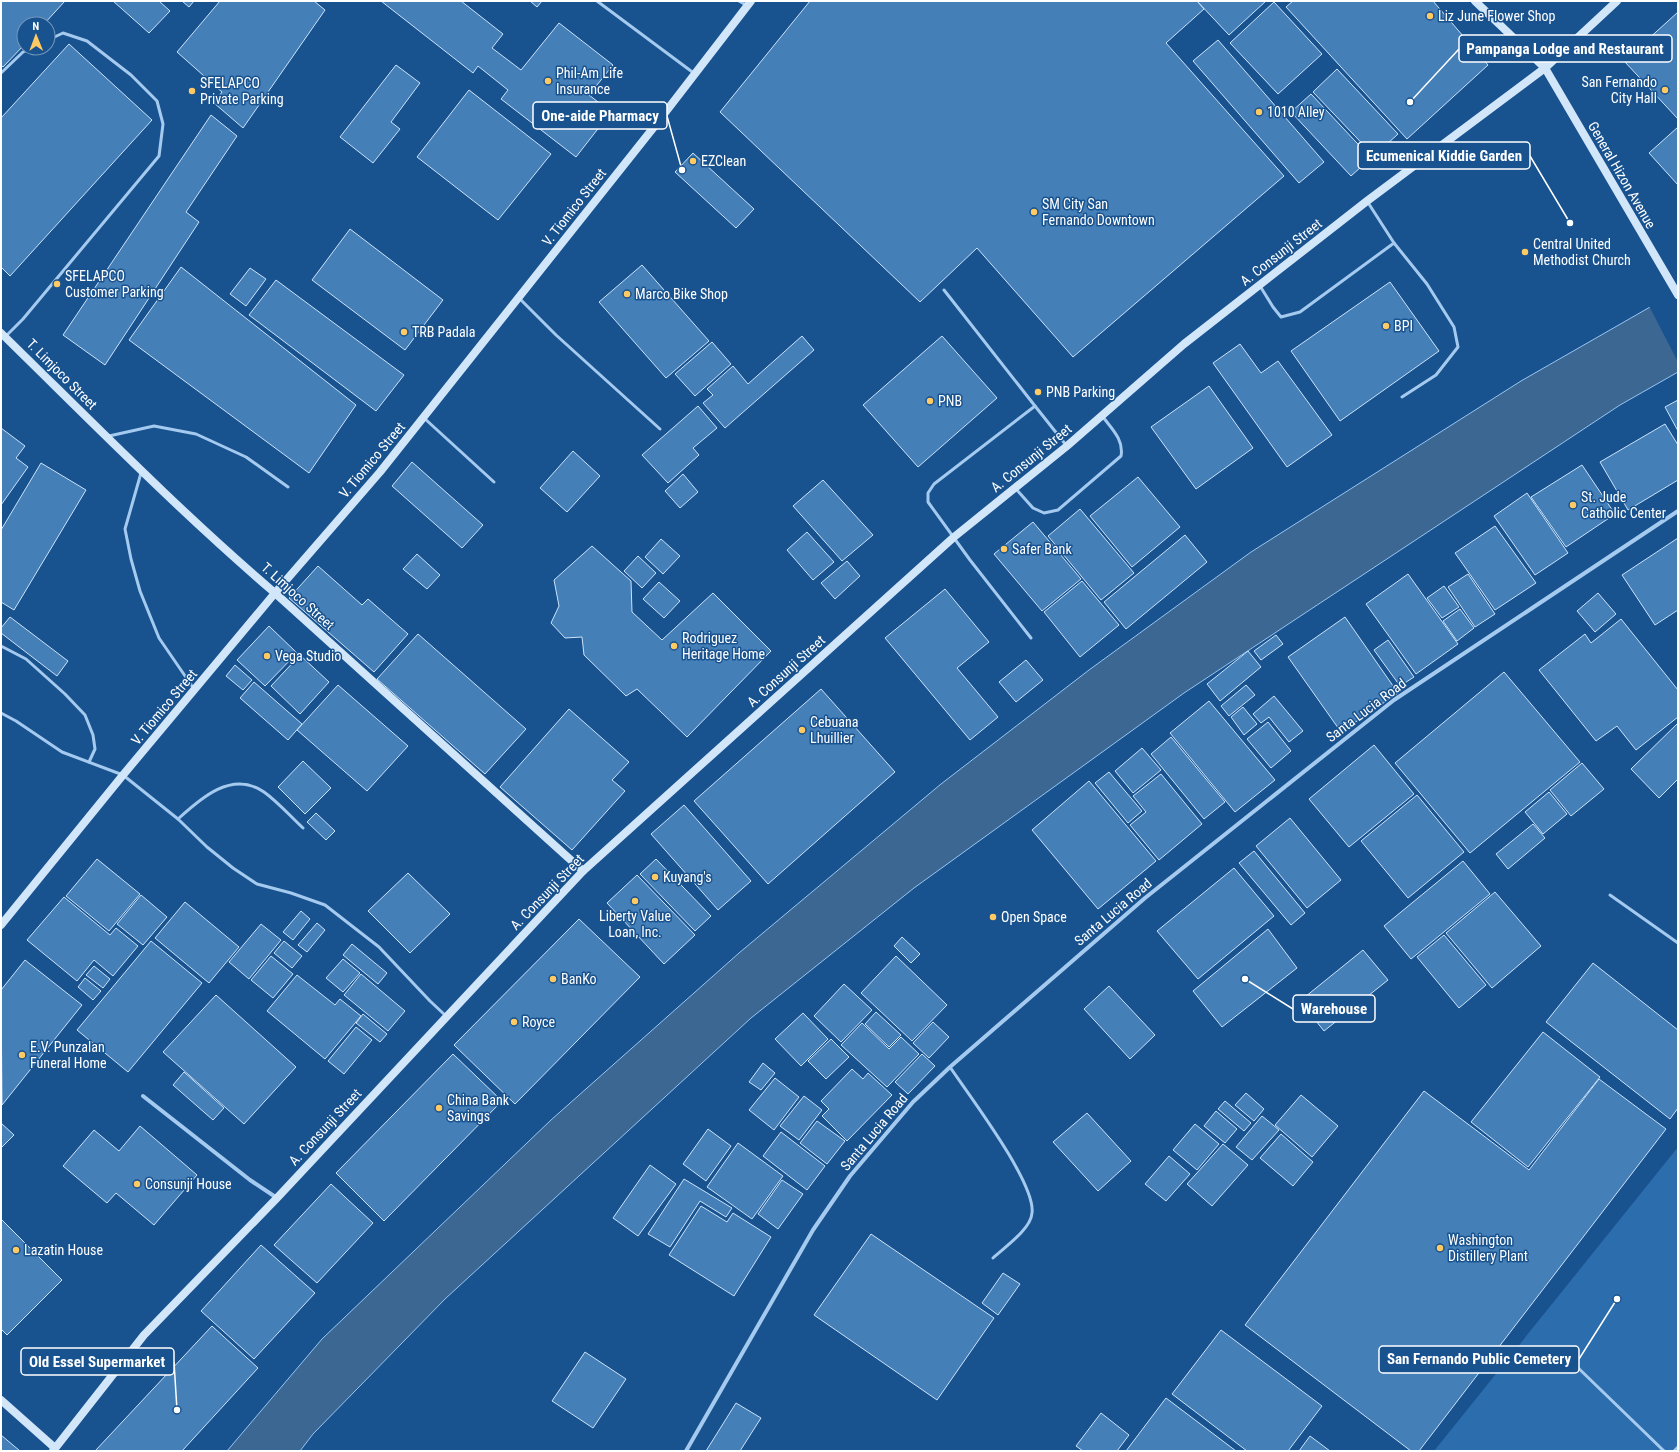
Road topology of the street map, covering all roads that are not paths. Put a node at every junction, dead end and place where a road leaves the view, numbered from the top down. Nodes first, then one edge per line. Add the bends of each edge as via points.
1 (597, 1) edge
2 (739, 1) edge
3 (1475, 1) edge
4 (1615, 1) edge
5 (749, 4) edge
6 (56, 36) edge
7 (19, 56) edge
8 (1545, 68) junction
9 (1, 73) edge
10 (695, 74) junction
11 (1367, 201) junction
12 (1394, 243) junction
13 (1259, 285) junction
14 (944, 290) dead end
15 (1677, 293) edge
16 (518, 298) junction
17 (3, 335) edge
18 (1402, 397) dead end
19 (1035, 406) junction
20 (1102, 416) junction
21 (424, 418) junction
22 (660, 429) dead end
23 (107, 437) junction
24 (1067, 446) junction
25 (142, 470) junction
26 (494, 482) dead end
27 (288, 487) dead end
28 (1015, 488) junction
29 (1678, 511) edge
30 (954, 537) junction
31 (276, 593) junction
32 (1031, 638) dead end
33 (1, 646) edge
34 (195, 690) junction
35 (1, 713) edge
36 (89, 762) junction
37 (123, 775) junction
38 (178, 819) junction
39 (303, 828) dead end
40 (583, 871) junction
41 (1610, 895) dead end
42 (1, 925) edge
43 (1678, 943) edge
44 (447, 1017) junction
45 (950, 1067) junction
46 (143, 1096) dead end
47 (277, 1198) junction
48 (993, 1258) dead end
49 (1571, 1361) dead end
50 (1, 1400) edge
51 (1678, 1447) edge
52 (54, 1450) edge
53 (686, 1451) edge
54 (1664, 1451) edge
55 (1674, 1451) edge

1 - 10 lane
2 - 5 lane
3 - 8 main road, General Hizon Avenue
4 - 8 main road, A. Consunji Street
5 - 10 main road, V. Tiomico Street
6 - 17 lane via 63,33 87,41 130,75 157,101 163,124 159,156 23,320
7 - 9 lane
8 - 11 main road, A. Consunji Street
8 - 15 main road, General Hizon Avenue
10 - 16 main road, V. Tiomico Street
11 - 12 lane
11 - 13 main road, A. Consunji Street
12 - 13 lane via 1300,312 1281,317
12 - 18 lane via 1427,284 1454,327 1458,347 1436,375
13 - 20 main road, A. Consunji Street via 1184,344
14 - 19 lane
16 - 21 main road, V. Tiomico Street
16 - 22 lane
17 - 23 main road, T. Limjoco Street
19 - 24 lane
19 - 30 lane via 934,484 928,493 928,502
20 - 24 main road, A. Consunji Street
20 - 28 lane via 1123,447 1121,456 1058,510 1044,513 1033,508
21 - 26 lane
21 - 31 main road, V. Tiomico Street
23 - 25 main road, T. Limjoco Street
23 - 27 lane via 154,426 196,434 246,457
24 - 28 main road, A. Consunji Street
25 - 31 main road, T. Limjoco Street via 239,562
25 - 34 lane via 125,529 130,559 159,638
28 - 30 main road, A. Consunji Street
29 - 45 street, Santa Lucia Road via 1394,700 1146,898
30 - 32 lane
30 - 40 main road, A. Consunji Street
31 - 34 main road, V. Tiomico Street
31 - 40 main road, T. Limjoco Street
33 - 36 lane via 26,659 85,715 93,735 95,749
34 - 37 main road, V. Tiomico Street
35 - 36 lane via 62,752
36 - 37 lane
37 - 38 lane
37 - 42 main road, V. Tiomico Street
38 - 39 lane via 202,797 228,786 242,785 253,786 265,792
38 - 44 lane via 207,847 257,884 325,905 380,947
40 - 44 main road, A. Consunji Street
41 - 43 lane
44 - 47 main road, A. Consunji Street
45 - 48 lane via 1003,1144 1028,1189 1032,1213 1023,1231
45 - 53 street, Santa Lucia Road via 913,1102 846,1182 813,1230
46 - 47 street via 250,1180
47 - 52 main road, A. Consunji Street via 144,1335
49 - 54 lane
50 - 52 main road
51 - 55 lane

